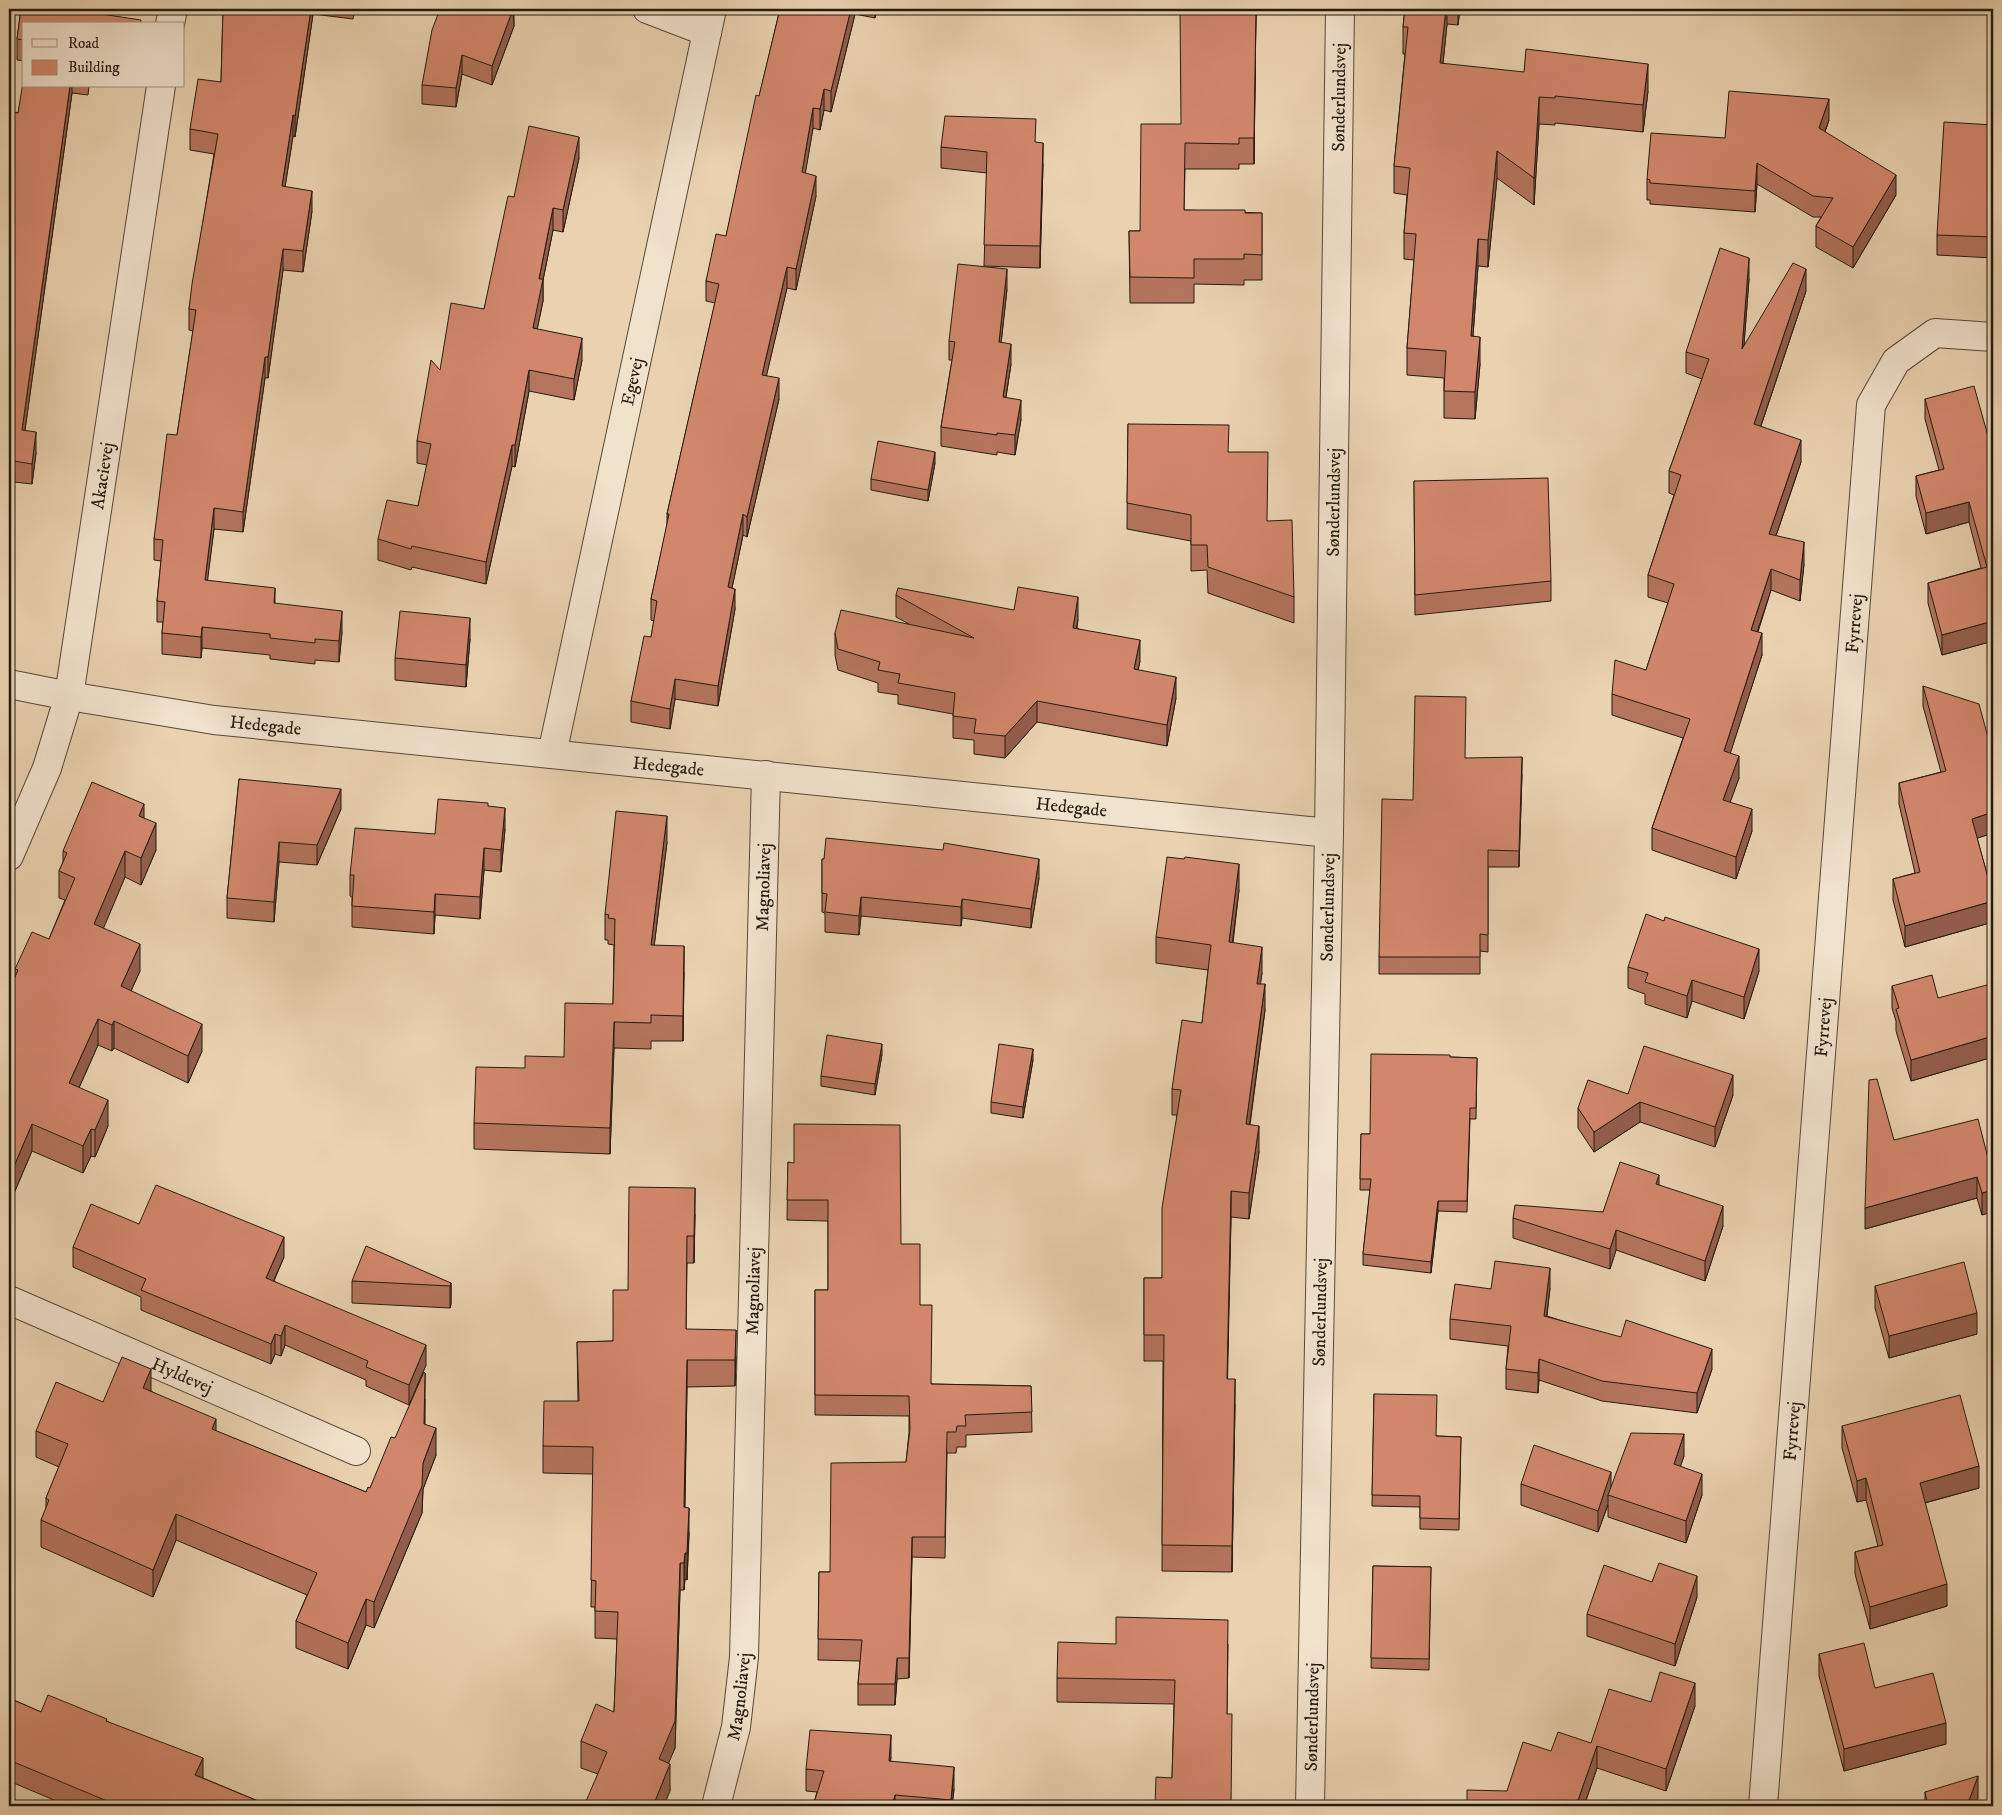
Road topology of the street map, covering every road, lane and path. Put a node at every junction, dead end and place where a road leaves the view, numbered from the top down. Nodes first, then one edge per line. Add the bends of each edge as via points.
1 (173, 9) edge
2 (647, 9) edge
3 (1340, 9) edge
4 (709, 20) edge
5 (170, 22) edge
6 (161, 88) edge
7 (1993, 337) edge
8 (9, 684) edge
9 (69, 696) junction
10 (552, 754) junction
11 (766, 775) junction
12 (1329, 833) junction
13 (9, 856) edge
14 (9, 1300) edge
15 (356, 1451) dead end
16 (716, 1806) edge
17 (1310, 1806) edge
18 (1763, 1806) edge

1 - 5 street
2 - 4 street
3 - 12 street, Sønderlundsvej
4 - 10 street, Egevej
6 - 9 street, Akacievej
7 - 18 street, Fyrrevej via 1935,333 1896,361 1871,404
8 - 9 street, Hedegade
9 - 10 street, Hedegade via 214,720
9 - 13 street, Akacievej via 47,768
10 - 11 street, Hedegade
11 - 12 street, Hedegade
11 - 16 street, Magnoliavej via 744,1657 736,1727
12 - 17 street, Sønderlundsvej
14 - 15 street, Hyldevej

